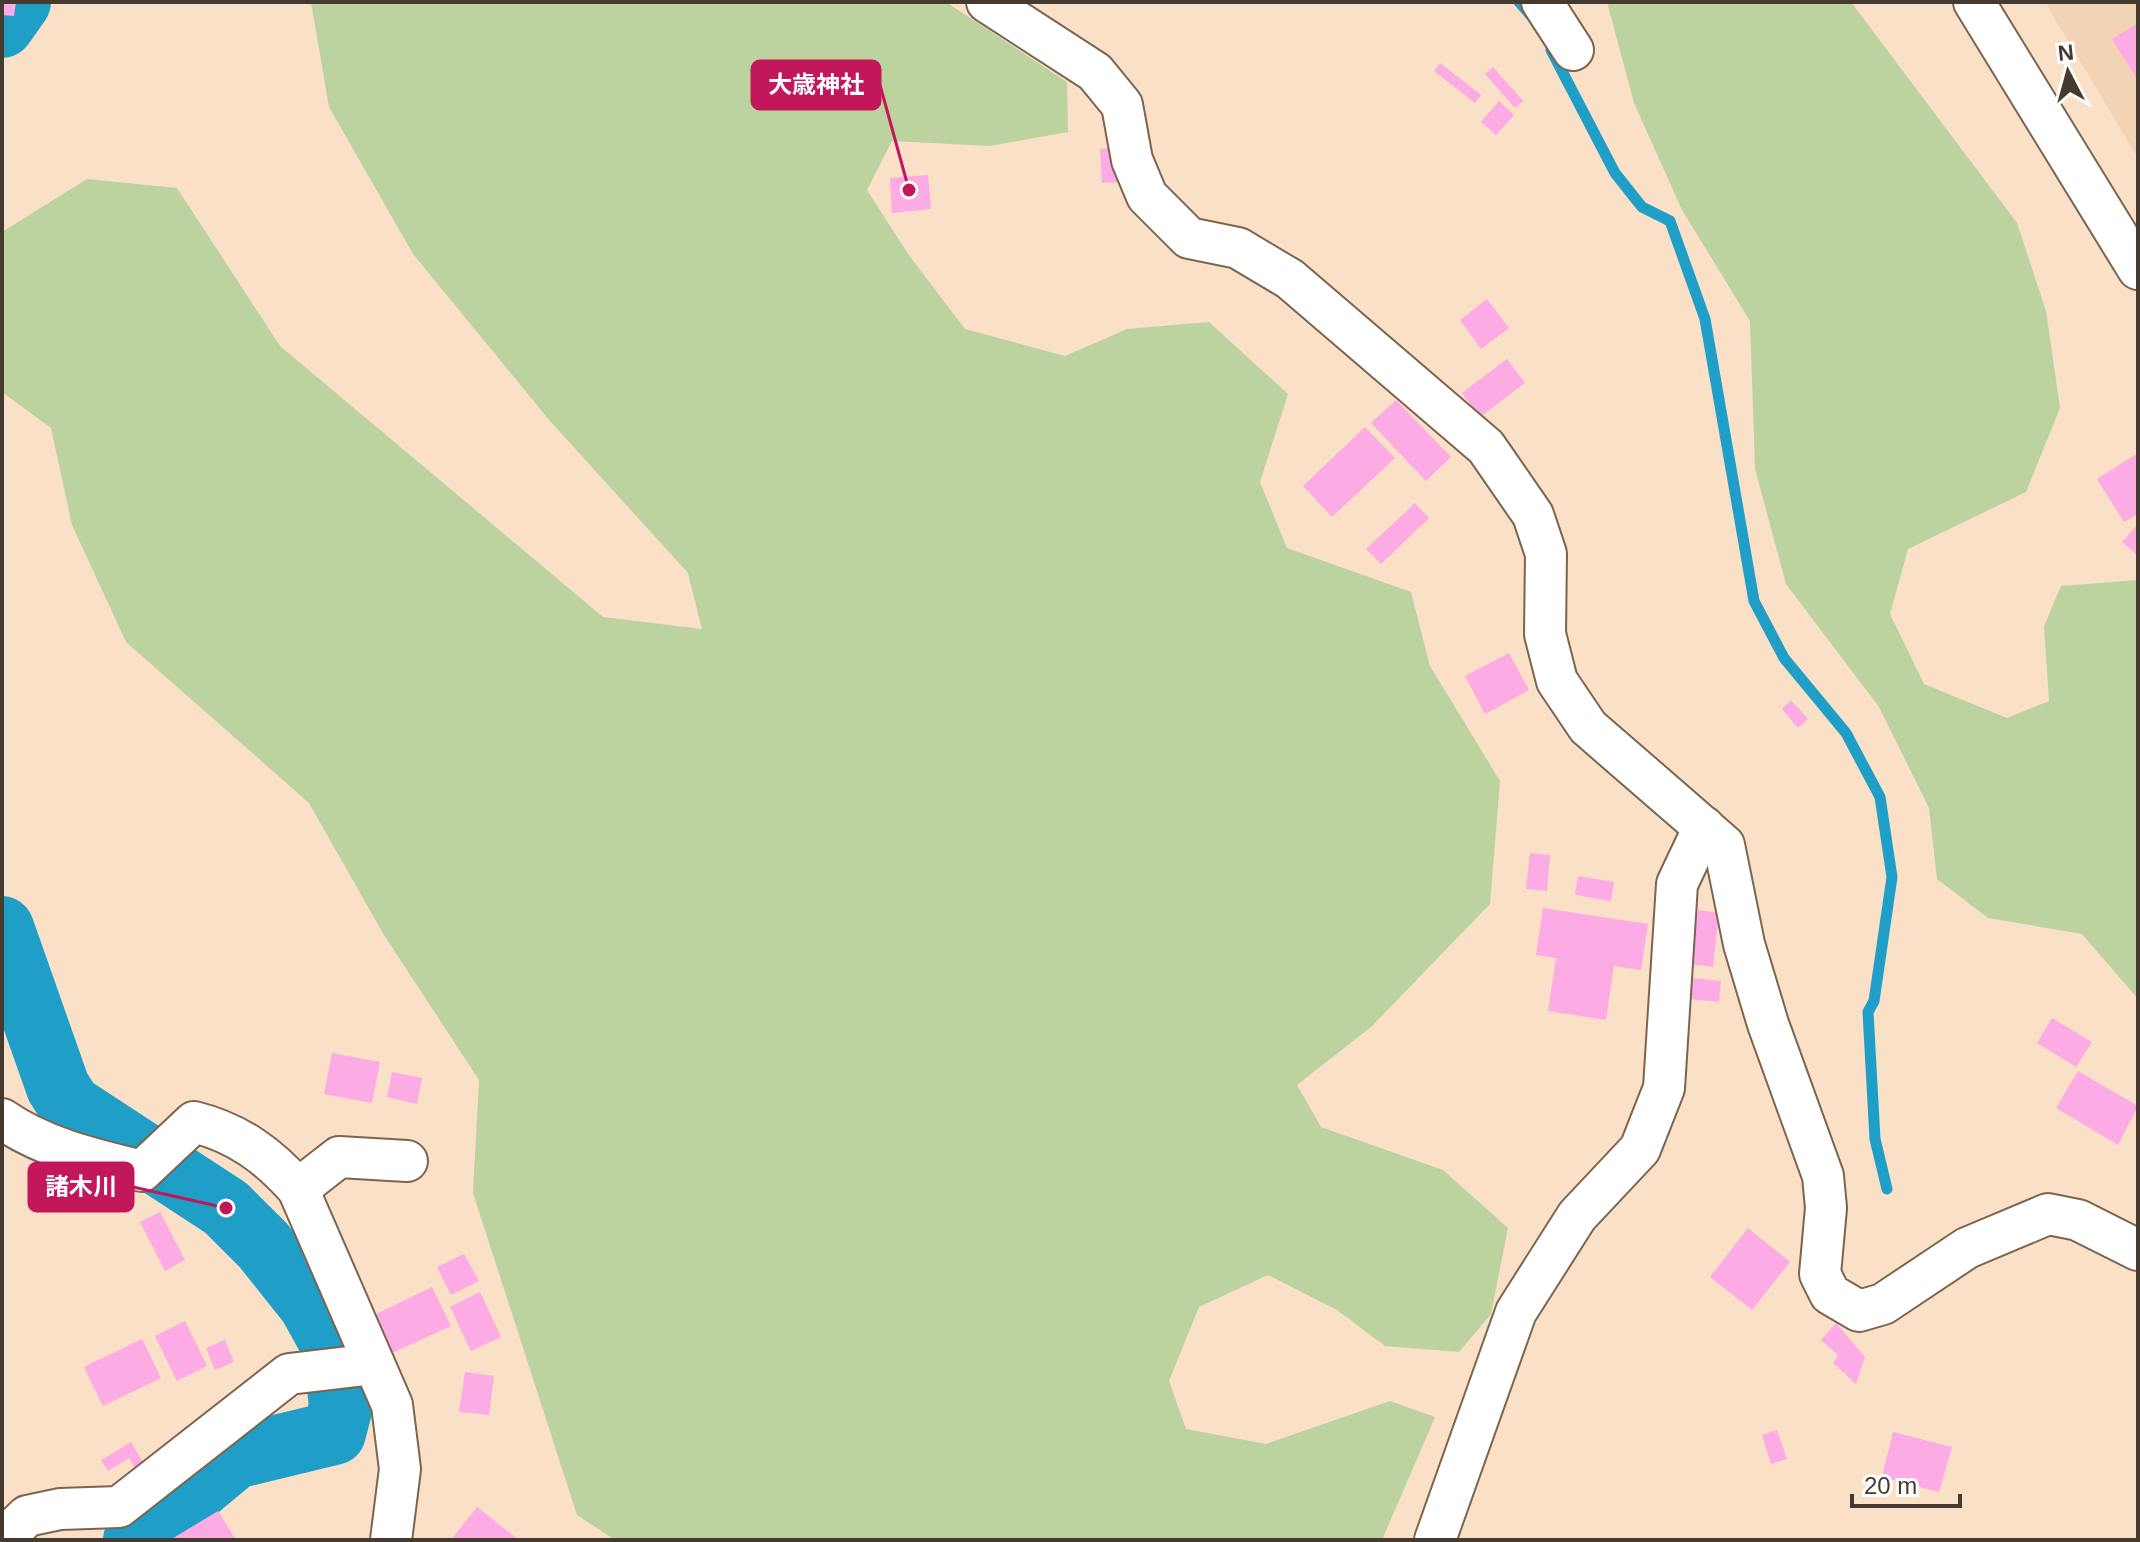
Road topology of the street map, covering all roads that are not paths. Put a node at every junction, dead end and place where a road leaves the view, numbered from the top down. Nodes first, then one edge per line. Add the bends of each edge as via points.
1 (987, 2) edge
2 (1542, 2) edge
3 (1974, 2) edge
4 (1573, 50) dead end
5 (2138, 269) edge
6 (1704, 827) junction
7 (2, 1119) edge
8 (407, 1161) dead end
9 (298, 1189) junction
10 (2138, 1250) edge
11 (374, 1364) junction
12 (2, 1540) edge
13 (391, 1540) edge
14 (1435, 1540) edge

1 - 6 street via 1095,72 1122,105 1132,160 1147,196 1189,238 1238,248 1290,279 1486,447 1533,515 1546,554 1545,634 1557,681 1588,727
2 - 4 street
3 - 5 street
6 - 10 street via 1724,845 1744,944 1823,1176 1820,1274 1830,1294 1859,1311 1883,1304 1967,1248 2048,1214 2078,1220
6 - 14 street via 1677,884 1664,1088 1640,1149 1577,1216 1516,1312
7 - 9 street via 27,1136 142,1171 194,1122 227,1131 275,1163
8 - 9 street via 339,1157
9 - 11 street
11 - 12 street via 289,1374 119,1507 27,1516
11 - 13 street via 392,1405 400,1469

